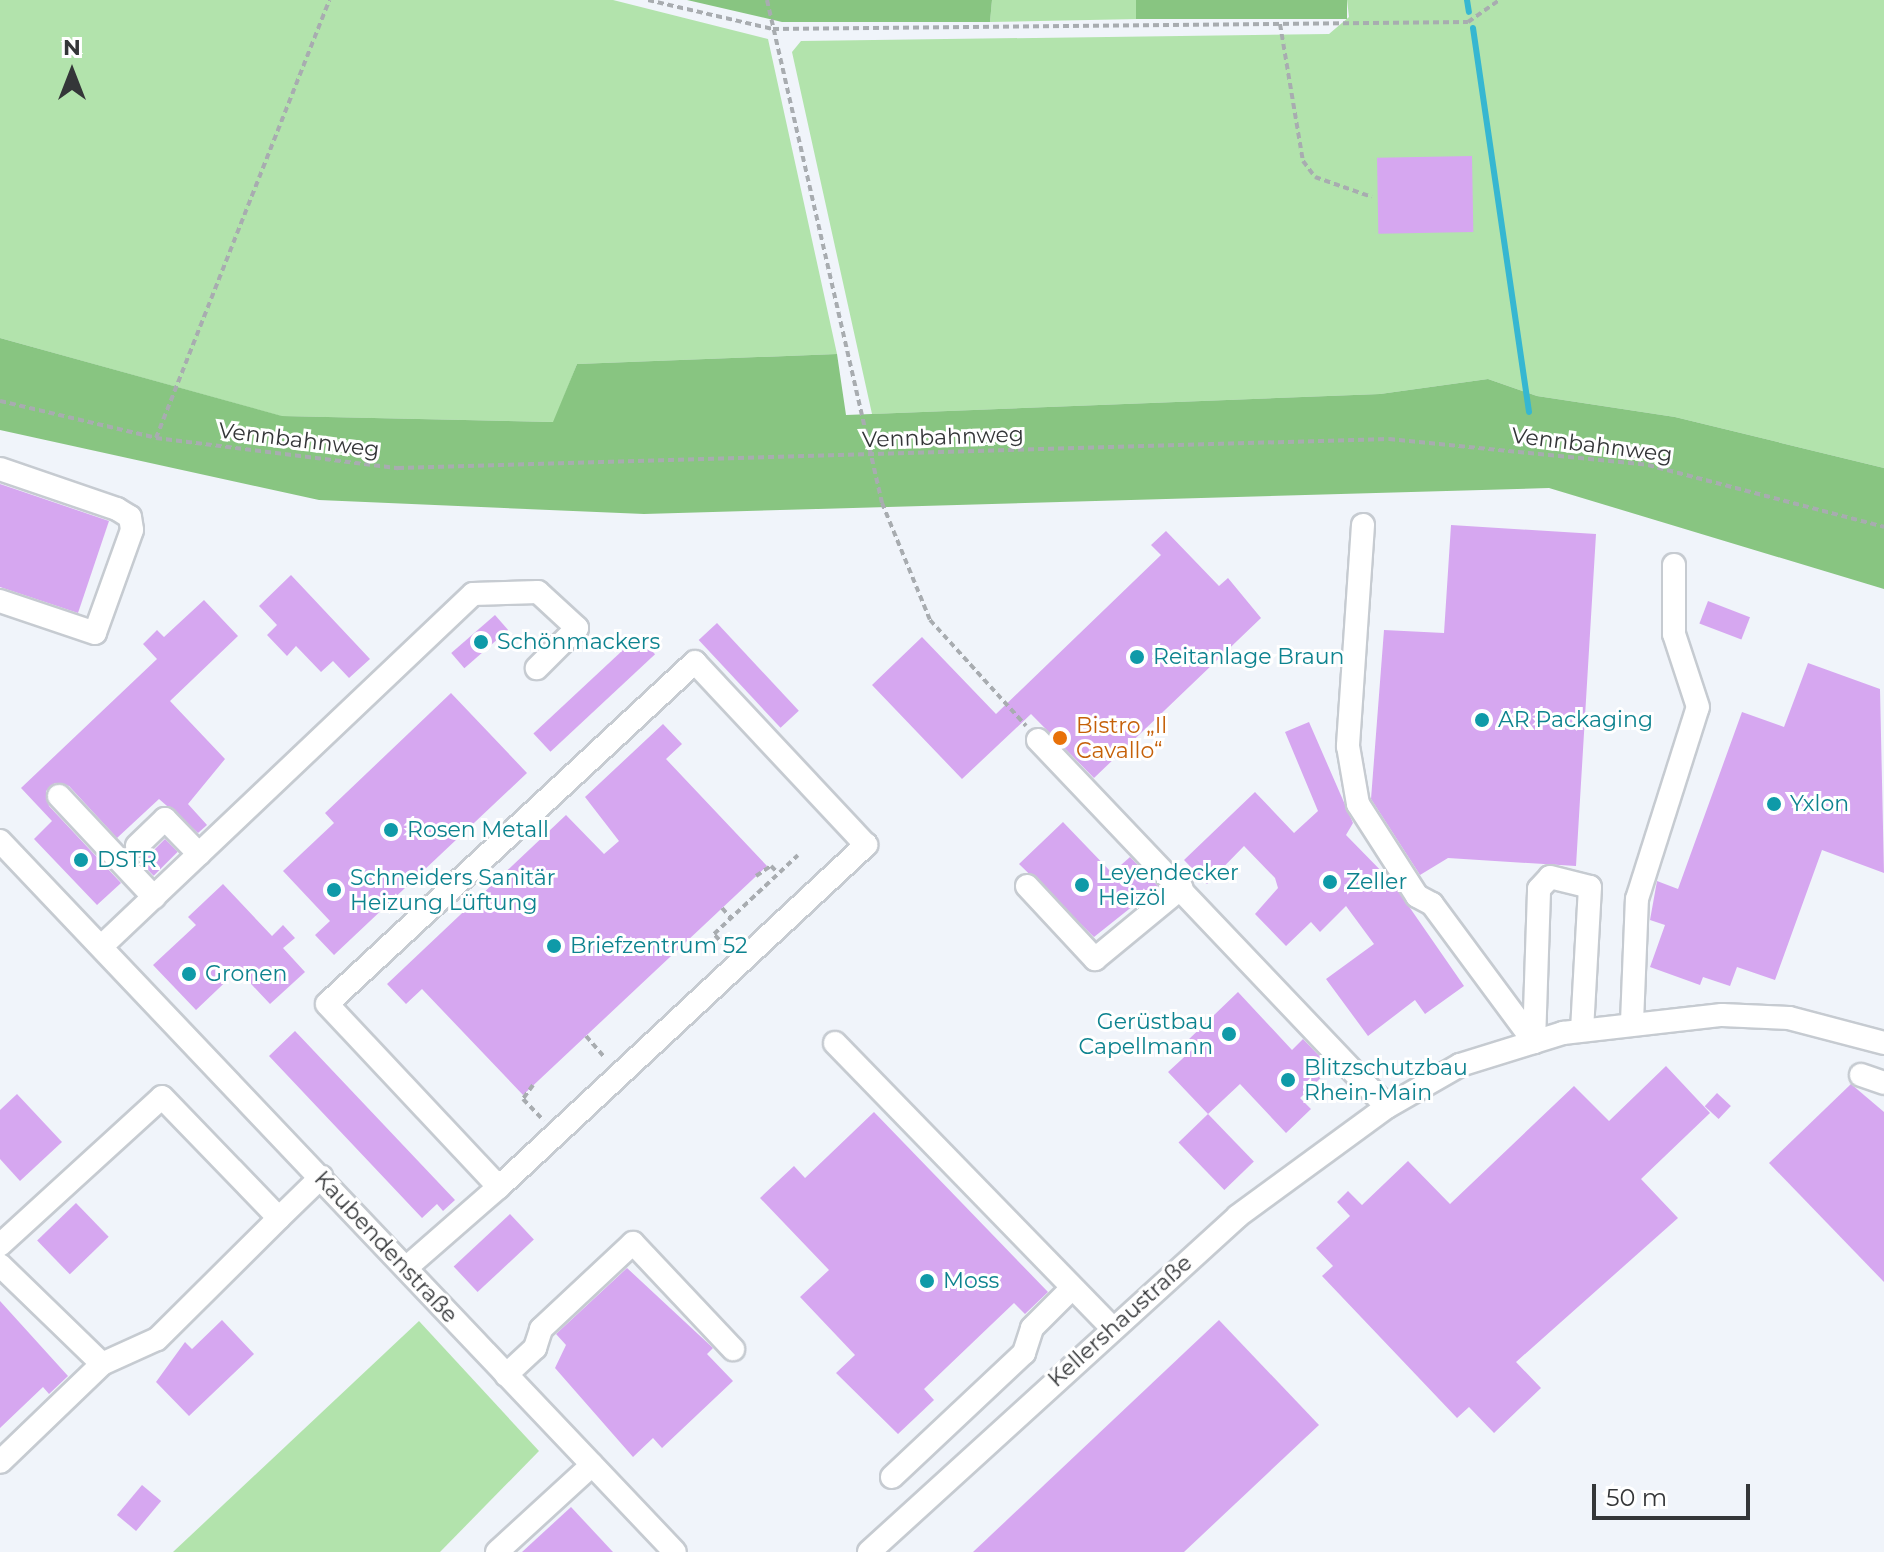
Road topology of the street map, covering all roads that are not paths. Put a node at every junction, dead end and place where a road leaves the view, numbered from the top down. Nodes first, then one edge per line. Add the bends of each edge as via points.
1 (0, 469) edge
2 (1363, 525) dead end
3 (1674, 565) dead end
4 (0, 601) edge
5 (537, 668) dead end
6 (1038, 740) road end
7 (59, 796) dead end
8 (0, 841) edge
9 (137, 846) dead end
10 (199, 854) junction
11 (1027, 886) dead end
12 (1181, 888) junction
13 (154, 897) junction
14 (103, 945) junction
15 (1632, 1022) junction
16 (1582, 1030) junction
17 (1534, 1042) junction
18 (835, 1043) dead end
19 (1884, 1043) edge
20 (1861, 1075) dead end
21 (1884, 1083) edge
22 (1387, 1107) junction
23 (321, 1177) junction
24 (499, 1187) junction
25 (279, 1218) junction
26 (0, 1245) edge
27 (0, 1265) edge
28 (406, 1268) junction
29 (1072, 1288) junction
30 (1112, 1328) junction
31 (733, 1349) dead end
32 (102, 1364) junction
33 (506, 1375) junction
34 (0, 1462) edge
35 (592, 1465) junction
36 (892, 1477) dead end
37 (673, 1550) edge
38 (497, 1552) edge
39 (869, 1552) edge

1 - 4 street via 117,509 130,517 132,530 95,633
2 - 17 street via 1348,746 1358,804 1417,896 1432,904
3 - 15 street via 1674,634 1698,707 1637,899
5 - 10 street via 577,628 538,592 473,594
6 - 12 street
7 - 13 street
8 - 14 street, Kaubendenstraße
9 - 10 street via 165,819
10 - 13 street
11 - 12 street via 1095,959
12 - 22 street
13 - 14 street
14 - 23 street, Kaubendenstraße
15 - 16 street, Kellershaustraße
15 - 19 street, Kellershaustraße via 1789,1018
16 - 17 street, Kellershaustraße
16 - 17 street via 1590,887 1550,877 1539,889
17 - 22 street, Kellershaustraße via 1460,1065
18 - 29 street
20 - 21 street
22 - 30 street, Kellershaustraße via 1238,1216
23 - 25 street
23 - 28 street, Kaubendenstraße
24 - 24 street via 866,845 695,662 327,1004
24 - 28 street
25 - 26 street via 162,1097
25 - 32 street via 157,1339
27 - 32 street
28 - 33 street, Kaubendenstraße
29 - 30 street
29 - 36 street via 1032,1328 1024,1353
30 - 39 street, Kellershaustraße
31 - 33 street via 633,1243 541,1329 535,1348
32 - 34 street
33 - 35 street, Kaubendenstraße
35 - 37 street, Kaubendenstraße
35 - 38 street

